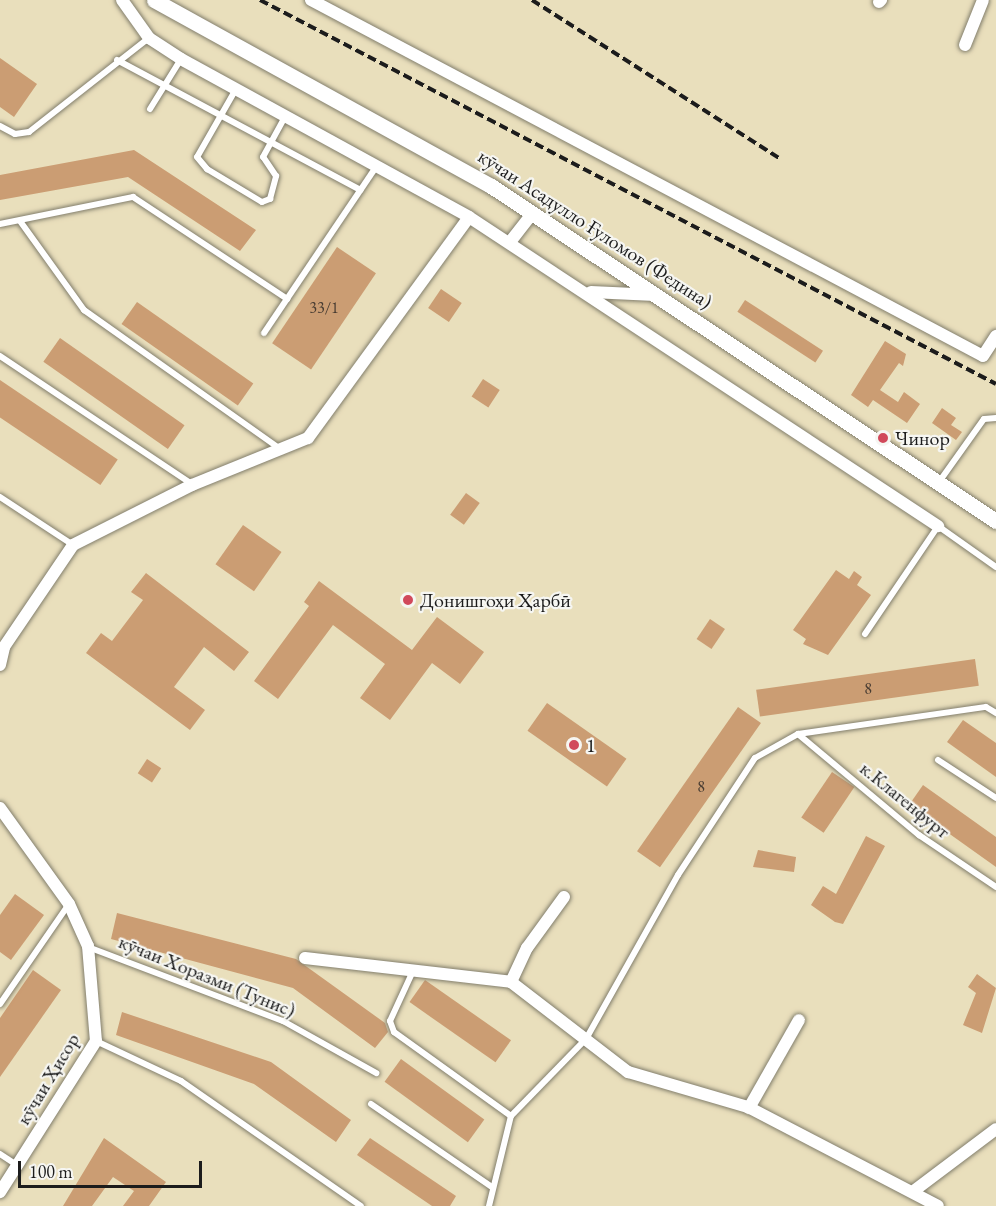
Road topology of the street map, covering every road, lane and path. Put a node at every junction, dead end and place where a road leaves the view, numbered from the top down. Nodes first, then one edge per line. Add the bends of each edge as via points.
1 (122, 0) edge
2 (154, 0) edge
3 (311, 0) edge
4 (983, 0) edge
5 (149, 38) junction
6 (965, 45) dead end
7 (181, 59) junction
8 (117, 60) junction
9 (165, 84) junction
10 (237, 89) junction
11 (150, 109) dead end
12 (223, 115) junction
13 (286, 115) junction
14 (0, 126) edge
15 (270, 143) junction
16 (377, 164) junction
17 (360, 190) junction
18 (533, 213) junction
19 (469, 217) junction
20 (20, 221) junction
21 (0, 224) edge
22 (510, 242) junction
23 (590, 292) junction
24 (661, 295) junction
25 (287, 299) junction
26 (264, 333) dead end
27 (996, 336) edge
28 (0, 356) edge
29 (996, 418) edge
30 (282, 451) junction
31 (939, 482) junction
32 (192, 485) junction
33 (0, 497) edge
34 (996, 521) edge
35 (938, 526) junction
36 (73, 545) junction
37 (996, 567) edge
38 (865, 634) dead end
39 (0, 665) edge
40 (996, 713) edge
41 (798, 734) junction
42 (938, 760) dead end
43 (996, 798) edge
44 (2, 817) edge
45 (996, 887) edge
46 (564, 897) dead end
47 (69, 904) junction
48 (88, 946) junction
49 (305, 958) dead end
50 (413, 971) junction
51 (511, 982) junction
52 (0, 1004) edge
53 (799, 1020) dead end
54 (586, 1039) junction
55 (96, 1041) junction
56 (376, 1073) dead end
57 (372, 1104) dead end
58 (749, 1108) junction
59 (511, 1116) junction
60 (996, 1129) edge
61 (0, 1154) edge
62 (18, 1166) junction
63 (493, 1188) junction
64 (915, 1190) junction
65 (0, 1192) edge
66 (362, 1206) edge
67 (489, 1206) edge
68 (938, 1206) edge

1 - 5 street
2 - 18 street, кӯчаи Асадулло Ғуломов (Федина)
3 - 27 street via 984,356
4 - 6 street
5 - 7 street
5 - 8 lane
7 - 9 lane
7 - 10 street
8 - 9 lane
8 - 14 lane via 29,132 15,134
9 - 11 lane
9 - 12 lane
10 - 12 lane
10 - 13 street
12 - 15 lane
12 - 15 lane via 197,157 207,169 262,202 270,199 276,176 262,157
13 - 15 lane
13 - 16 street
15 - 17 lane
16 - 17 lane
16 - 19 street
17 - 25 lane
18 - 22 street
18 - 24 street, кӯчаи Асадулло Ғуломов (Федина)
19 - 22 street
19 - 30 street via 308,438
20 - 21 lane
20 - 25 lane via 133,197
20 - 30 lane via 84,310
22 - 23 street
23 - 24 street
23 - 35 street
24 - 31 street, кӯчаи Асадулло Ғуломов (Федина)
25 - 26 lane
28 - 32 lane
29 - 31 lane via 984,419
30 - 32 street
31 - 34 street, кӯчаи Асадулло Ғуломов (Федина)
32 - 36 street
33 - 36 lane
35 - 37 lane
35 - 38 lane
36 - 39 street via 4,646
40 - 41 lane via 986,707
41 - 45 lane, к.Клагенфурт via 919,835
41 - 54 lane via 755,758 678,875
42 - 43 lane
44 - 47 street, кӯчаи Ҳисор
46 - 51 street via 526,948
47 - 48 street, кӯчаи Ҳисор
47 - 52 lane
48 - 55 street, кӯчаи Ҳисор
48 - 56 lane, кӯчаи Хоразми (Тунис) via 283,1021
49 - 50 street
50 - 51 street
50 - 59 lane via 390,1020 394,1032
51 - 54 street
53 - 58 street
54 - 58 street via 628,1072
54 - 59 lane
55 - 62 street, кӯчаи Ҳисор
55 - 66 lane via 181,1081
57 - 63 lane
58 - 64 street
59 - 63 lane
60 - 64 street
61 - 62 lane
62 - 65 street, кӯчаи Ҳисор
63 - 67 lane
64 - 68 street

